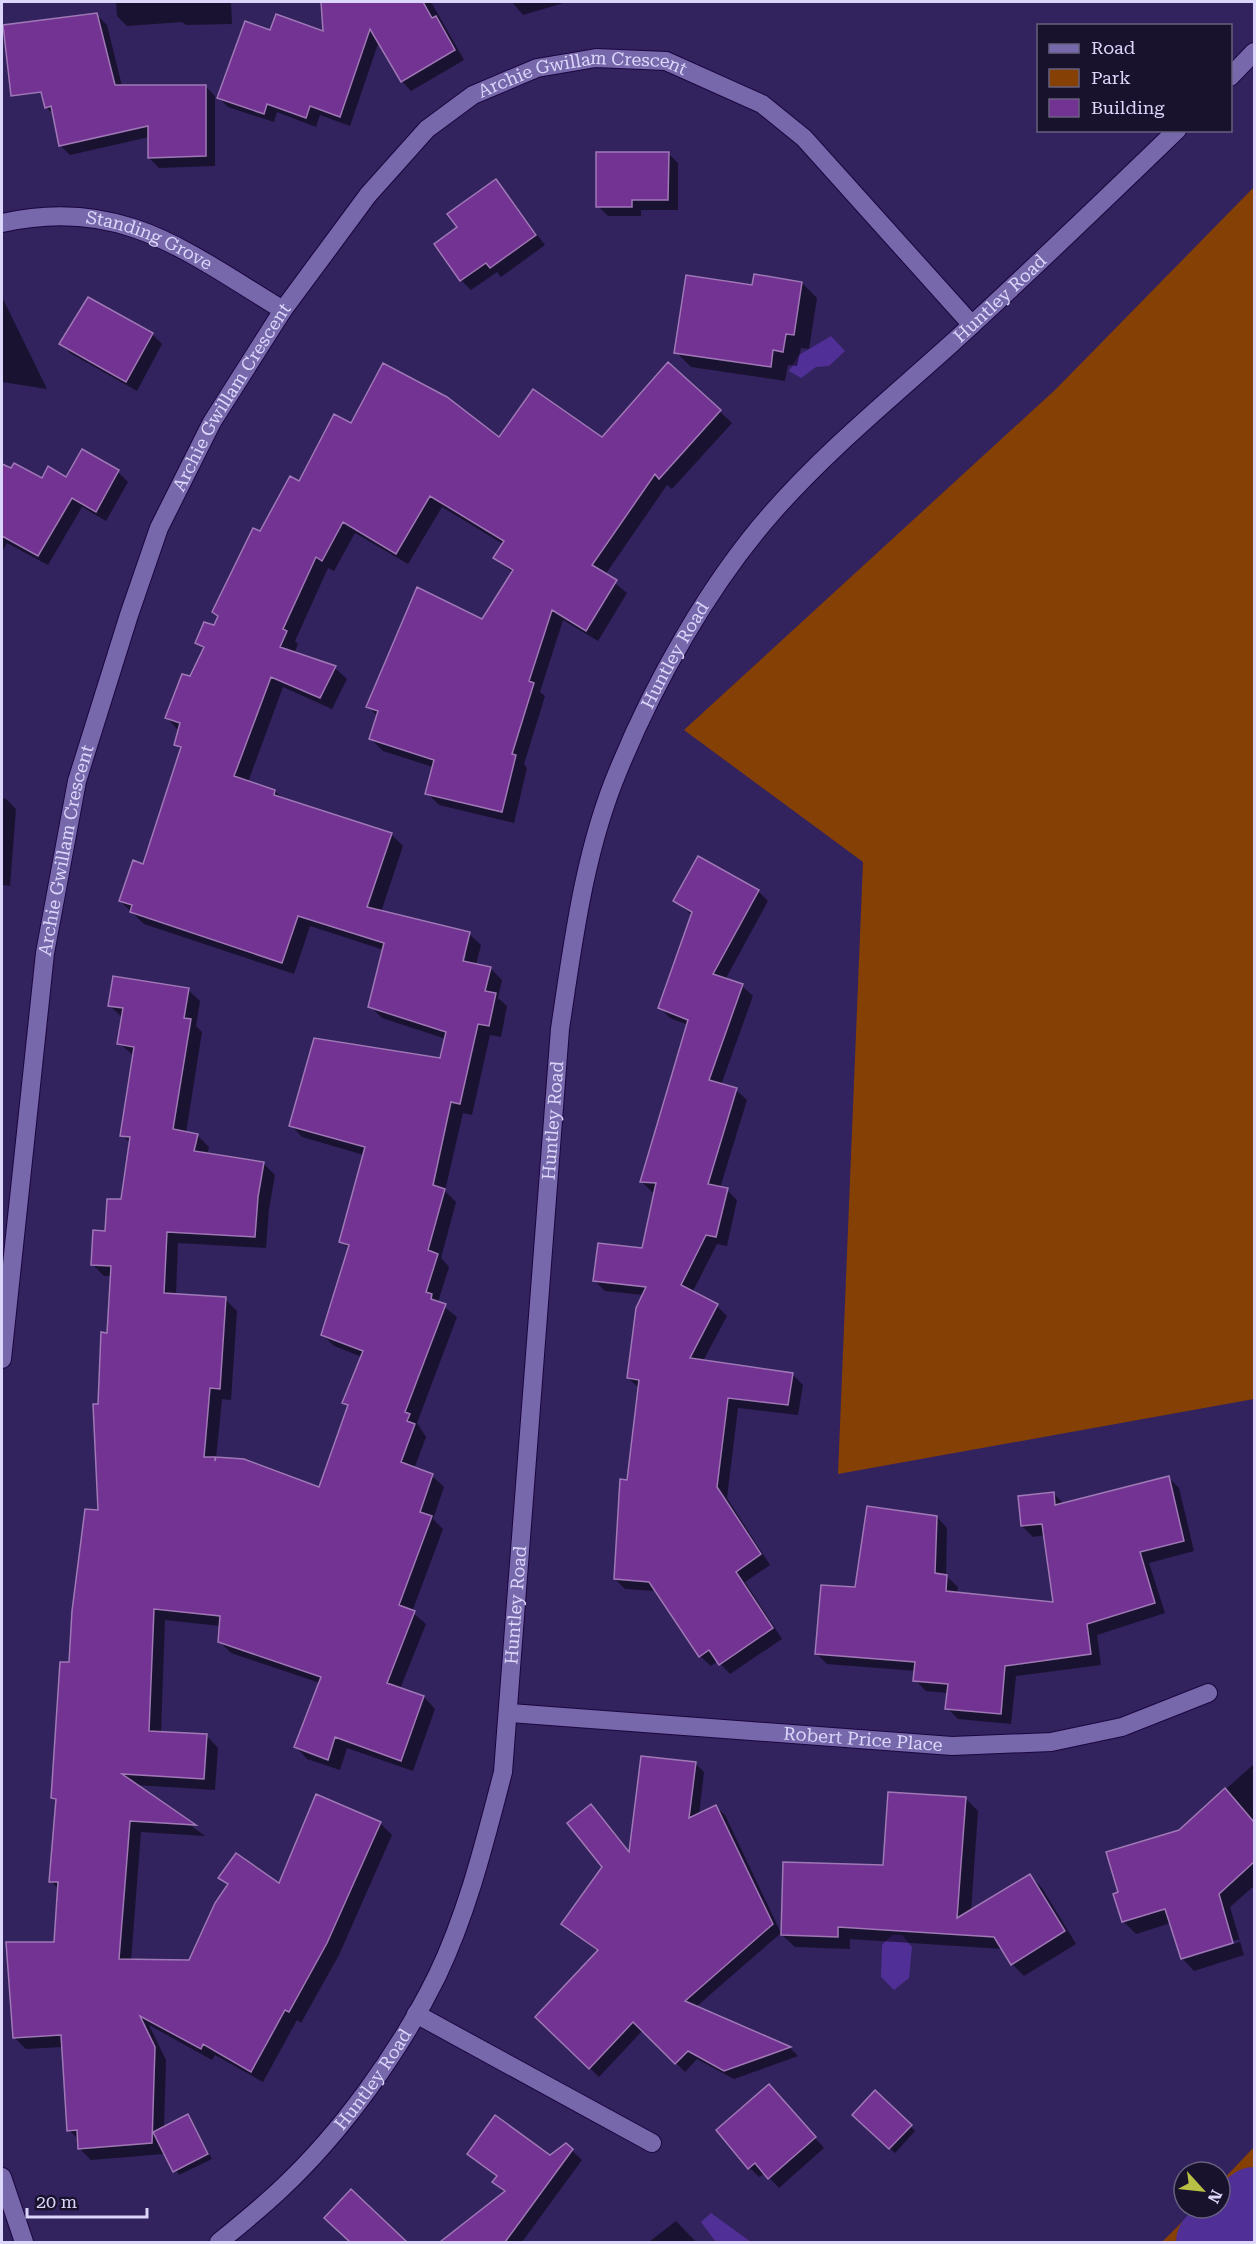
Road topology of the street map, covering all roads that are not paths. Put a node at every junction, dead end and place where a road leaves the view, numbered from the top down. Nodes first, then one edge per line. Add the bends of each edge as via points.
1 (1254, 52) edge
2 (1232, 75) edge
3 (1175, 132) edge
4 (2, 223) edge
5 (283, 310) junction
6 (972, 325) junction
7 (4, 1307) edge
8 (2, 1359) edge
9 (1208, 1693) dead end
10 (510, 1713) junction
11 (416, 2013) junction
12 (652, 2143) dead end
13 (2, 2177) edge
14 (24, 2242) edge
15 (219, 2242) edge

1 - 2 street
3 - 6 street, Huntley Road
4 - 5 street, Standing Grove via 82,216 127,224 173,244
5 - 6 street, Archie Gwillam Crescent via 368,195 427,129 473,95 537,68 596,58 666,61 762,104 804,138
5 - 7 street, Archie Gwillam Crescent via 212,422 159,528 77,781 45,953
6 - 10 street, Huntley Road via 817,466 770,515 692,625 617,772 579,908 560,1029
7 - 8 street, Archie Gwillam Crescent
9 - 10 street, Robert Price Place via 1122,1727 1072,1738 952,1746
10 - 11 street, Huntley Road via 504,1772 472,1888 437,1975
11 - 12 street
11 - 15 street, Huntley Road via 360,2102 282,2188
13 - 14 street

